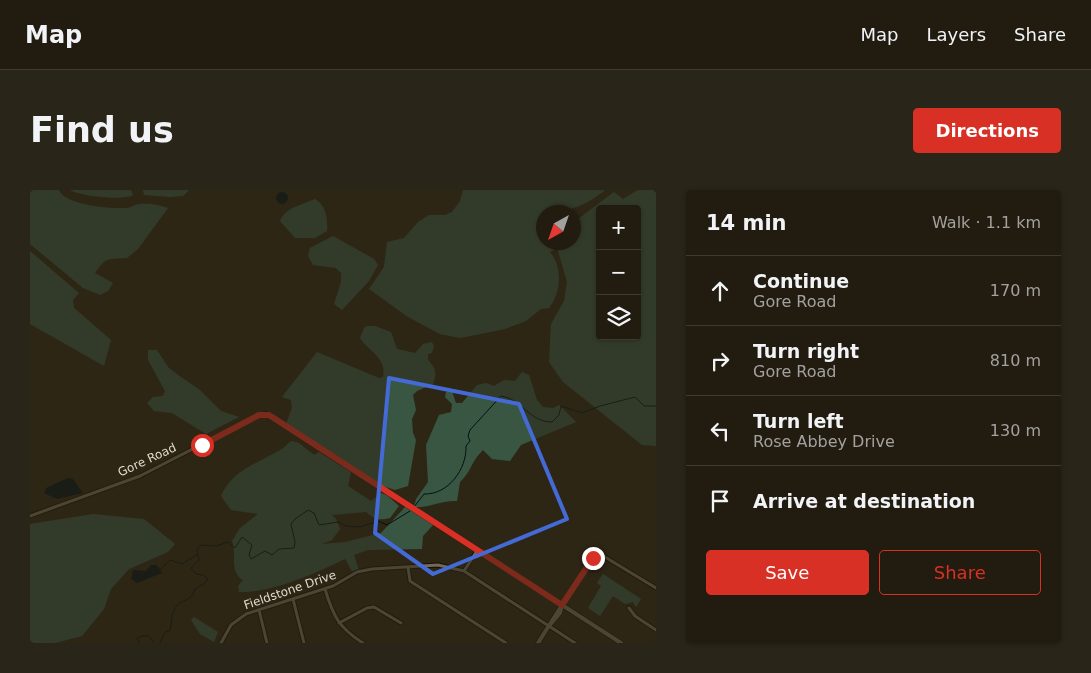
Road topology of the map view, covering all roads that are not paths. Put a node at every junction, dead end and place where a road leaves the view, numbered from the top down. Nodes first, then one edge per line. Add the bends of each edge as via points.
1 (266, 414) joint
2 (30, 516) edge
3 (477, 551) junction
4 (408, 567) junction
5 (464, 571) junction
6 (656, 588) edge
7 (325, 589) junction
8 (293, 599) junction
9 (562, 605) junction
10 (629, 608) dead end
11 (259, 609) junction
12 (401, 622) dead end
13 (339, 623) junction
14 (549, 626) junction
15 (656, 630) edge
16 (357, 639) junction
17 (221, 643) edge
18 (267, 643) edge
19 (304, 643) edge
20 (354, 643) edge
21 (363, 643) edge
22 (506, 643) edge
23 (538, 643) edge
24 (575, 643) edge
25 (621, 643) edge

1 - 2 street, Gore Road via 140,476
1 - 3 street, Gore Road
3 - 5 street
3 - 9 street, Gore Road
4 - 5 street, Fieldstone Drive via 438,565
4 - 7 street, Fieldstone Drive via 365,570
4 - 22 street via 410,580
5 - 14 street, Fieldstone Drive
6 - 9 street via 600,554 593,558
7 - 8 street, Fieldstone Drive
7 - 13 street
8 - 11 street, Fieldstone Drive
8 - 19 street
9 - 14 street
9 - 25 street, Gore Road
10 - 15 street
11 - 17 street, Fieldstone Drive via 235,621
11 - 18 street
12 - 13 street via 374,607
13 - 16 street
14 - 23 street
14 - 24 street, Fieldstone Drive
16 - 20 street
16 - 21 street

